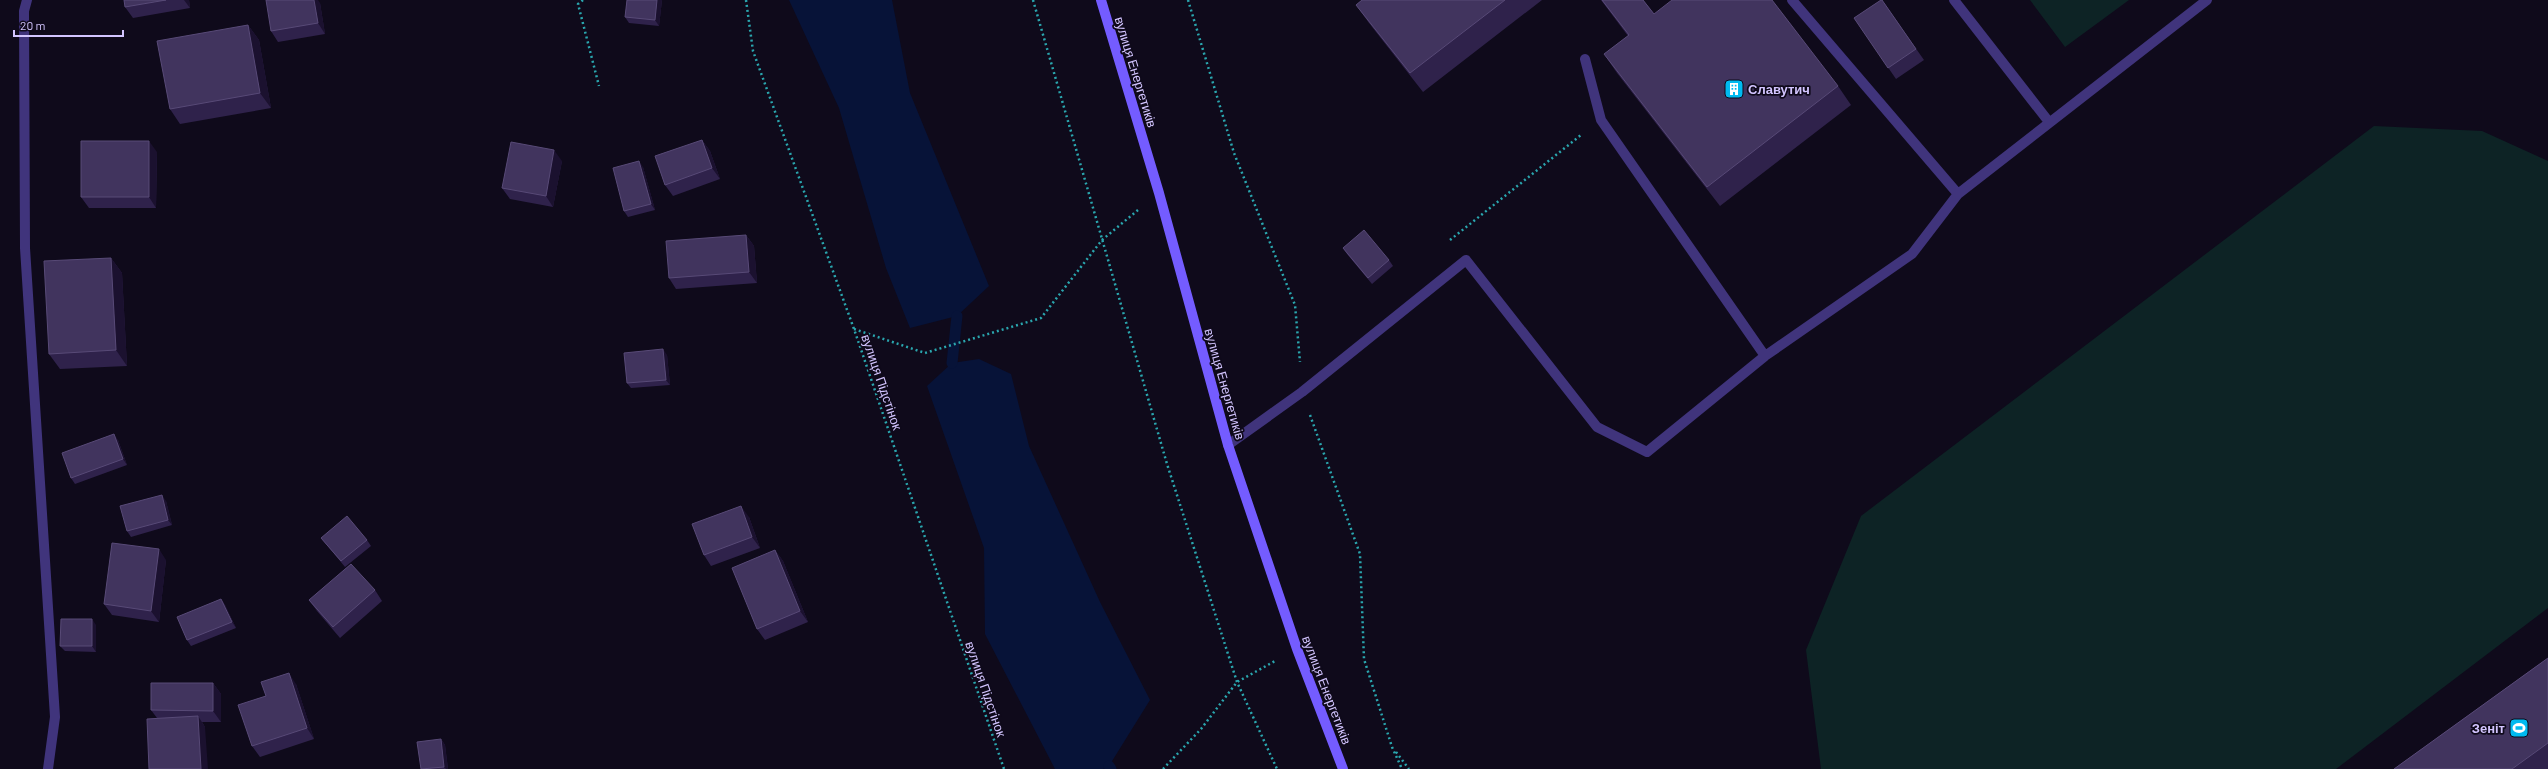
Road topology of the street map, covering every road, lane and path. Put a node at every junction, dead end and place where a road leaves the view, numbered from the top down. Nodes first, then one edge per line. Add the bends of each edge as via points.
1 (28, 0) edge
2 (583, 0) edge
3 (746, 0) edge
4 (1032, 0) edge
5 (1101, 0) edge
6 (1792, 0) edge
7 (1954, 0) edge
8 (2207, 0) edge
9 (1585, 59) dead end
10 (599, 86) dead end
11 (1601, 120) junction
12 (2049, 122) junction
13 (1159, 193) junction
14 (1958, 194) junction
15 (1102, 240) junction
16 (1466, 260) junction
17 (854, 329) junction
18 (1765, 356) junction
19 (1228, 445) junction
20 (1297, 649) junction
21 (1237, 682) junction
22 (1392, 747) dead end
23 (48, 769) edge
24 (1004, 769) edge
25 (1163, 769) edge
26 (1277, 769) edge
27 (1343, 769) edge
28 (1409, 769) edge

1 - 23 street via 24,11 25,248 55,717
2 - 10 path via 578,4
3 - 17 path, вулиця Підстінок via 754,51
4 - 15 path
5 - 13 main road, вулиця Енергетиків
6 - 14 street
7 - 12 street
8 - 12 street
9 - 11 street
11 - 16 path via 1449,239
11 - 18 street
12 - 14 street
13 - 15 path
13 - 19 main road, вулиця Енергетиків
14 - 18 street via 1912,254
15 - 17 path via 1041,318 925,353
15 - 21 path via 1167,464
16 - 18 street via 1597,427 1647,452
16 - 19 street via 1302,392
17 - 24 path, вулиця Підстінок
19 - 20 main road, вулиця Енергетиків
20 - 21 path
20 - 27 main road, вулиця Енергетиків
21 - 25 path via 1201,729
21 - 26 path
22 - 28 path

